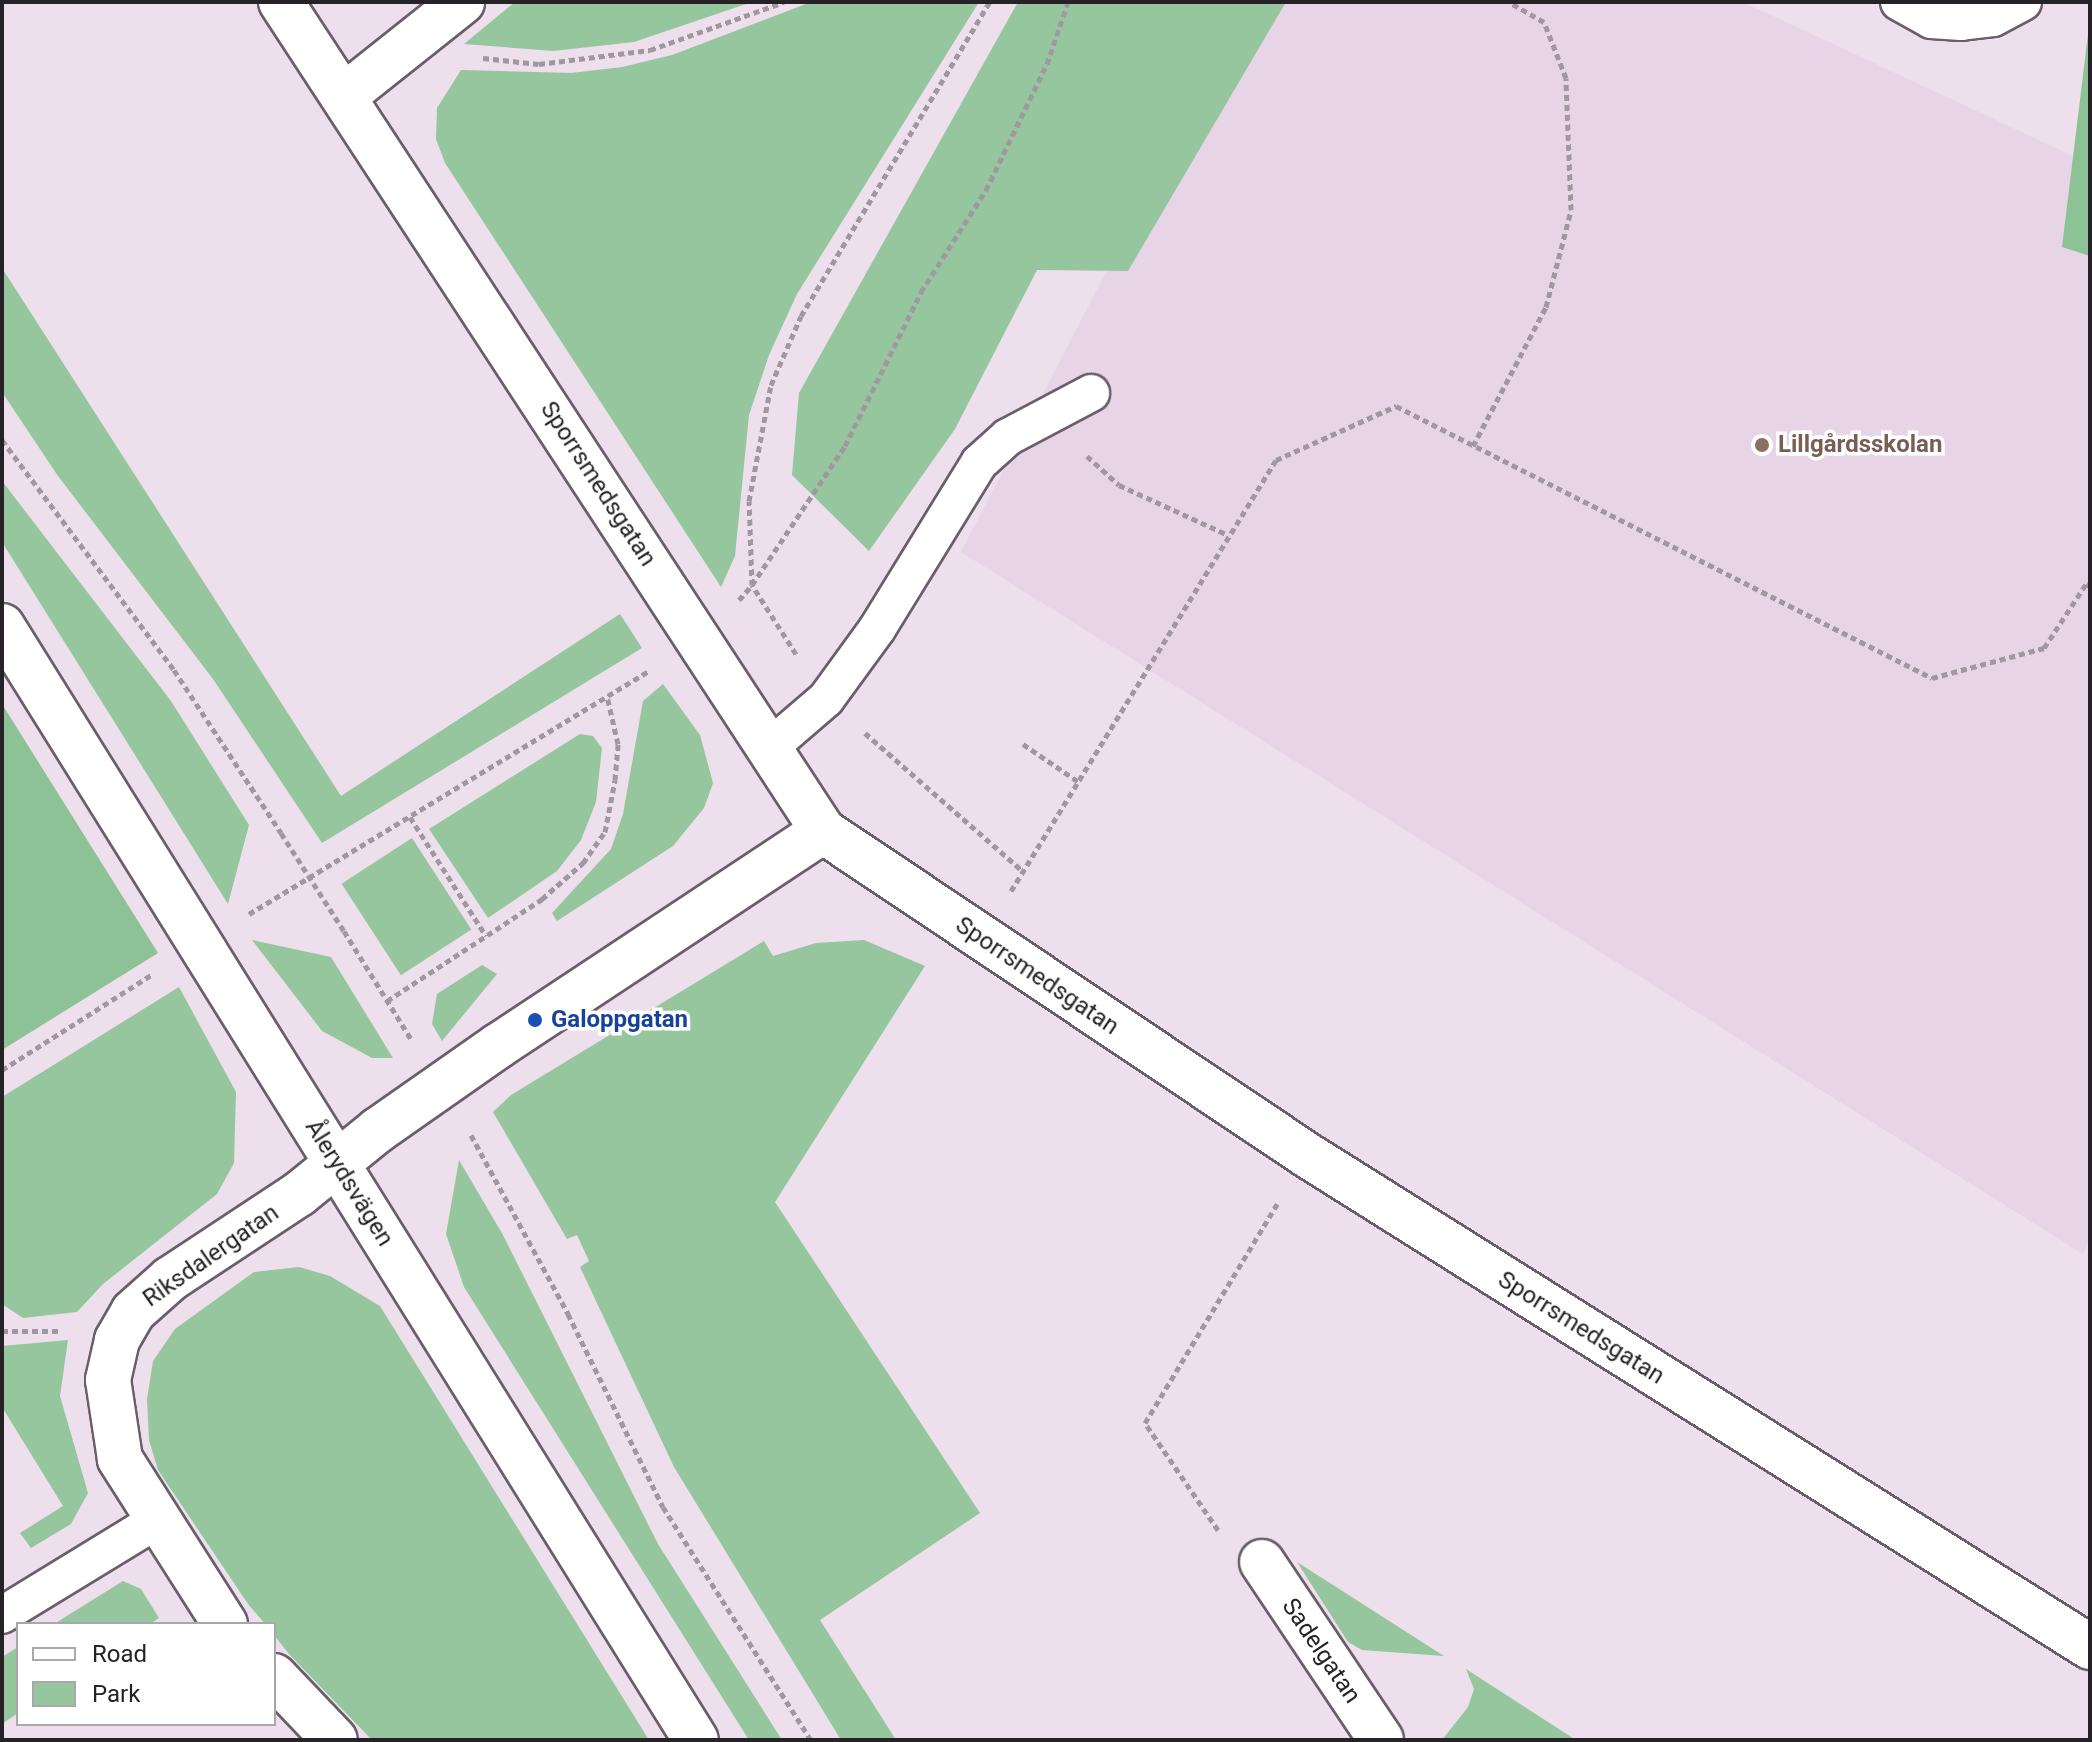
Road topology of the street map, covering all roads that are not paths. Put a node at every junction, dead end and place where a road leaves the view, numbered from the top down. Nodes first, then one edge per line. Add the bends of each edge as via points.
1 (281, 2) edge
2 (462, 2) edge
3 (1899, 2) edge
4 (2023, 2) edge
5 (344, 96) junction
6 (1091, 393) dead end
7 (2, 626) edge
8 (769, 748) junction
9 (823, 831) junction
10 (336, 1163) junction
11 (156, 1521) junction
12 (1262, 1562) road end
13 (2, 1615) edge
14 (224, 1622) edge
15 (2090, 1647) edge
16 (276, 1678) edge
17 (335, 1740) edge
18 (696, 1740) edge
19 (1381, 1740) edge

1 - 5 street, Sporrsmedsgatan
2 - 5 street
3 - 4 lane via 1931,20 1961,22 1993,18
5 - 8 street, Sporrsmedsgatan
6 - 8 lane via 1008,437 979,463 877,629 826,699
7 - 10 street, Ålerydsvägen
8 - 9 street, Sporrsmedsgatan
9 - 10 street via 441,1086
9 - 15 street, Sporrsmedsgatan via 1307,1155
10 - 11 street, Riksdalergatan via 299,1194 170,1279 133,1312 117,1340 108,1380 120,1459
10 - 18 street, Ålerydsvägen
11 - 13 lane
11 - 14 street, Riksdalergatan
12 - 19 street, Sadelgatan
16 - 17 street

